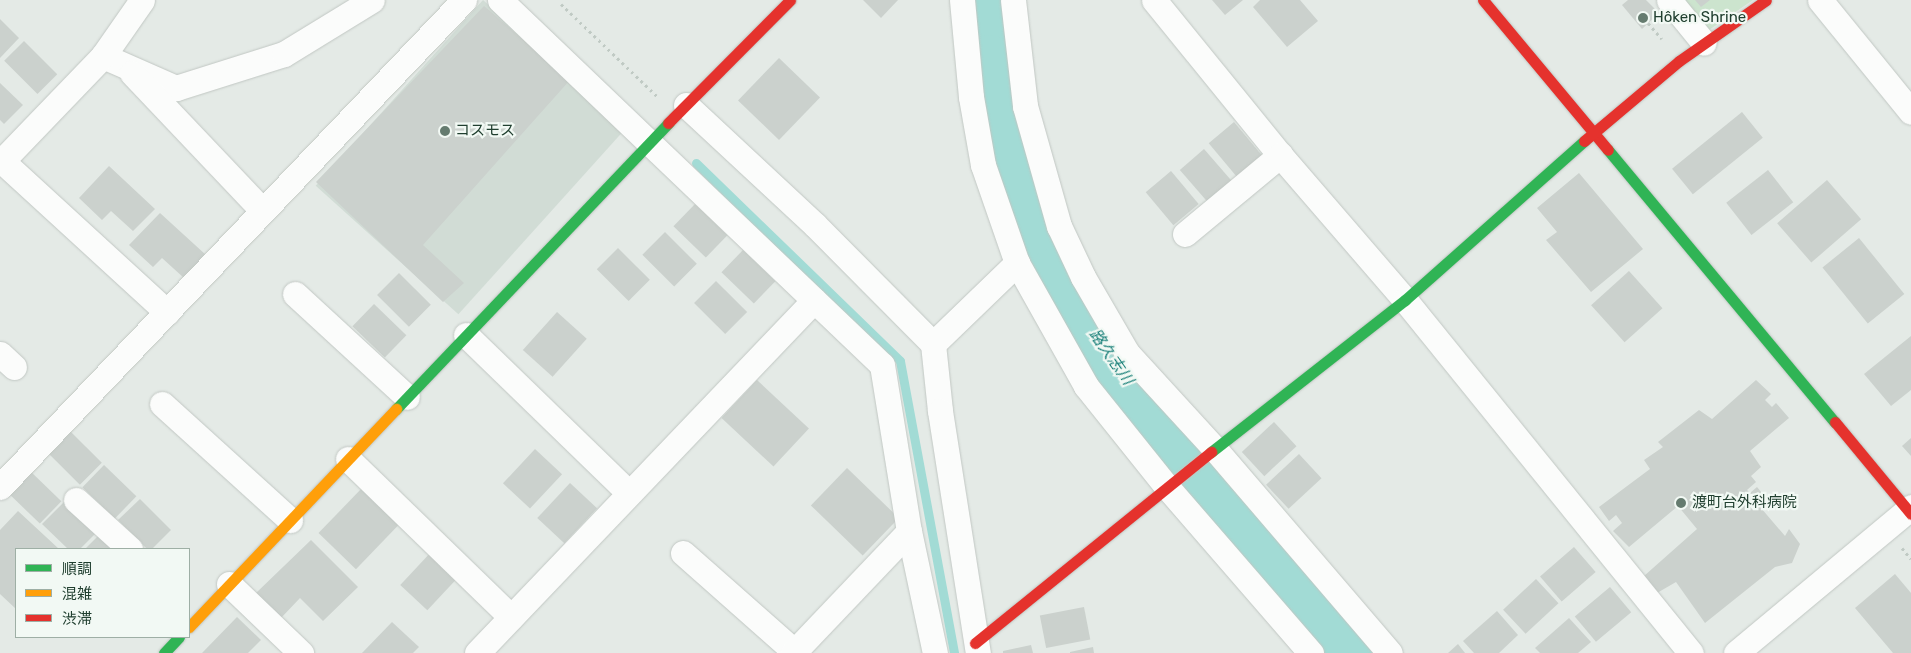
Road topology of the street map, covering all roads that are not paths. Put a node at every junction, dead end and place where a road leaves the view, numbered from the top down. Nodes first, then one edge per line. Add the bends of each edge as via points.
1 (142, 0) edge
2 (372, 0) edge
3 (464, 0) edge
4 (500, 0) edge
5 (790, 0) edge
6 (962, 0) edge
7 (1013, 0) edge
8 (1154, 0) edge
9 (1483, 0) edge
10 (1669, 0) edge
11 (1766, 0) edge
12 (1820, 0) edge
13 (1704, 43) junction
14 (114, 61) junction
15 (686, 105) junction
16 (1911, 112) edge
17 (1593, 133) junction
18 (650, 142) junction
19 (1280, 155) junction
20 (1, 162) edge
21 (263, 211) junction
22 (1185, 234) dead end
23 (1017, 264) junction
24 (294, 294) dead end
25 (814, 300) junction
26 (1405, 300) junction
27 (167, 312) junction
28 (466, 335) junction
29 (933, 344) junction
30 (407, 397) junction
31 (162, 404) dead end
32 (1209, 452) junction
33 (348, 459) junction
34 (1172, 482) junction
35 (0, 487) edge
36 (630, 493) junction
37 (76, 500) dead end
38 (1910, 510) edge
39 (290, 520) junction
40 (910, 532) junction
41 (129, 548) edge
42 (683, 553) dead end
43 (229, 584) junction
44 (193, 615) edge
45 (511, 617) junction
46 (178, 638) edge
47 (977, 648) edge
48 (794, 652) edge
49 (164, 653) edge
50 (300, 653) edge
51 (477, 653) edge
52 (936, 653) edge
53 (1311, 653) edge
54 (1390, 653) edge
55 (1691, 653) edge
56 (1736, 653) edge

1 - 14 street
2 - 14 street via 284,54 176,88
3 - 21 street
4 - 18 street
5 - 15 street
6 - 23 street via 983,165
7 - 32 street via 1025,106 1059,226 1083,277 1127,353
8 - 19 street
9 - 17 street
10 - 13 street
11 - 13 street
12 - 16 street
13 - 17 street
14 - 20 street
14 - 21 street
15 - 18 street
15 - 29 street via 815,226
17 - 26 street
17 - 38 street
18 - 25 street
18 - 28 street
19 - 22 street
19 - 26 street
20 - 27 street
21 - 27 street
23 - 29 street
23 - 34 street via 1086,386
24 - 30 street
25 - 36 street
25 - 40 street via 882,365
26 - 32 street
26 - 55 street
27 - 35 street
28 - 30 street
28 - 36 street
29 - 47 street via 941,420
30 - 33 street
31 - 39 street
32 - 34 street
32 - 54 street
33 - 39 street
33 - 45 street
34 - 47 street
34 - 53 street
36 - 45 street
37 - 41 street
38 - 56 street
39 - 43 street
40 - 48 street
40 - 52 street
42 - 48 street
43 - 44 street
43 - 50 street
45 - 51 street
46 - 49 street

